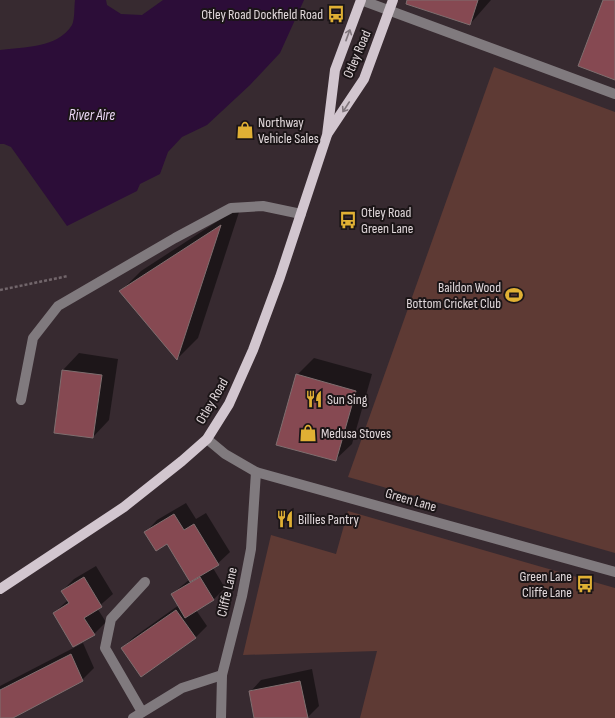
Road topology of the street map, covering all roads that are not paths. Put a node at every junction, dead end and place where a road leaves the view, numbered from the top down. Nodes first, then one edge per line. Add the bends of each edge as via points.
1 (361, 0) edge
2 (393, 0) edge
3 (389, 10) junction
4 (615, 94) edge
5 (327, 135) junction
6 (301, 214) junction
7 (21, 400) dead end
8 (207, 439) junction
9 (256, 472) junction
10 (615, 572) edge
11 (145, 582) dead end
12 (0, 589) edge
13 (222, 675) junction
14 (137, 715) edge
15 (221, 718) edge

1 - 3 street
5 -> 1 main road, Otley Road via 335,70
2 - 3 main road, Otley Road
3 - 4 street
3 -> 5 main road, Otley Road via 364,79
5 - 6 main road, Otley Road
6 - 7 street via 263,206 231,208 58,306 33,338
6 - 8 main road, Otley Road via 280,277 230,404
8 - 9 street, Green Lane via 225,454
8 - 12 main road, Otley Road via 124,507
9 - 10 street, Green Lane
9 - 13 street, Cliffe Lane via 251,549
11 - 14 street via 111,619 105,648
13 - 14 street via 182,688
13 - 15 street, Cliffe Lane

